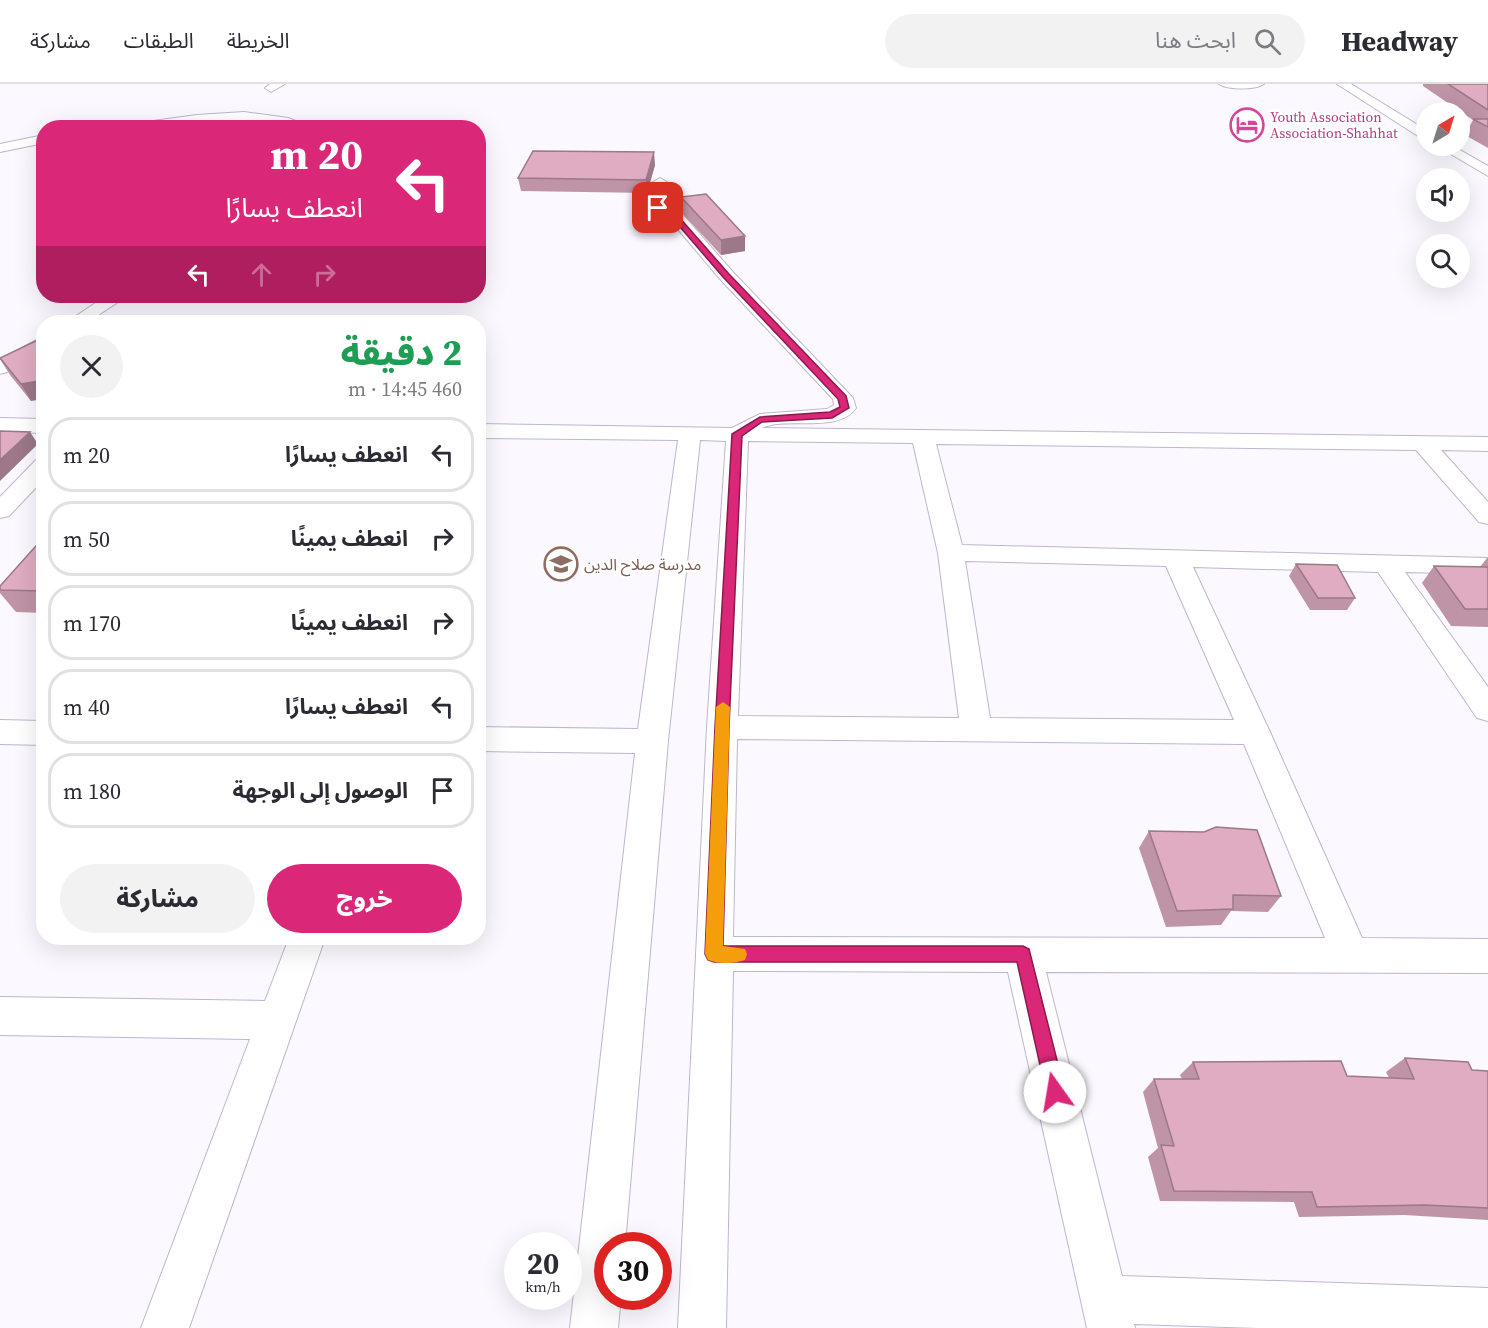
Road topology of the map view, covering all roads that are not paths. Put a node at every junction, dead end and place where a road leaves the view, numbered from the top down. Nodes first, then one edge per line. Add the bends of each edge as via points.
1 (1226, 84) edge
2 (1258, 84) edge
3 (1343, 84) edge
4 (180, 120) edge
5 (284, 120) edge
6 (1416, 129) edge
7 (36, 141) edge
8 (0, 148) edge
9 (1461, 156) edge
10 (1488, 172) edge
11 (660, 182) dead end
12 (106, 303) edge
13 (87, 315) edge
14 (36, 347) edge
15 (0, 368) edge
16 (0, 425) edge
17 (36, 426) edge
18 (486, 431) edge
19 (690, 434) junction
20 (737, 434) junction
21 (923, 437) junction
22 (1422, 443) junction
23 (1485, 448) edge
24 (36, 473) edge
25 (0, 511) edge
26 (1488, 517) edge
27 (951, 553) junction
28 (1176, 559) junction
29 (1385, 563) junction
30 (1488, 566) edge
31 (1488, 710) edge
32 (722, 727) junction
33 (976, 729) junction
34 (0, 732) edge
35 (1255, 732) junction
36 (36, 733) edge
37 (486, 739) edge
38 (652, 741) junction
39 (304, 945) edge
40 (714, 954) junction
41 (1023, 954) junction
42 (1350, 954) junction
43 (1488, 956) edge
44 (0, 1016) edge
45 (277, 1020) junction
46 (1488, 1312) edge
47 (1107, 1313) edge
48 (165, 1328) edge
49 (594, 1328) edge
50 (702, 1328) edge

1 - 2 street
3 - 6 street
4 - 5 street
7 - 8 street
9 - 10 street
11 - 20 street via 658,208 677,218 843,398 845,408 832,415 760,420
12 - 13 street
14 - 15 street
16 - 17 street
18 - 19 street
19 - 20 street
19 - 38 street
20 - 21 street
20 - 32 street
21 - 22 street
21 - 27 street
22 - 23 street
22 - 26 street
24 - 25 street
27 - 28 street
27 - 33 street
28 - 29 street
28 - 35 street
29 - 30 street
29 - 31 street
32 - 33 street
32 - 40 street
33 - 35 street
34 - 36 street
35 - 42 street
37 - 38 street
38 - 49 street
39 - 45 street
40 - 41 street
40 - 50 street
41 - 42 street
41 - 47 street
42 - 43 street
44 - 45 street
45 - 48 street
46 - 47 street

